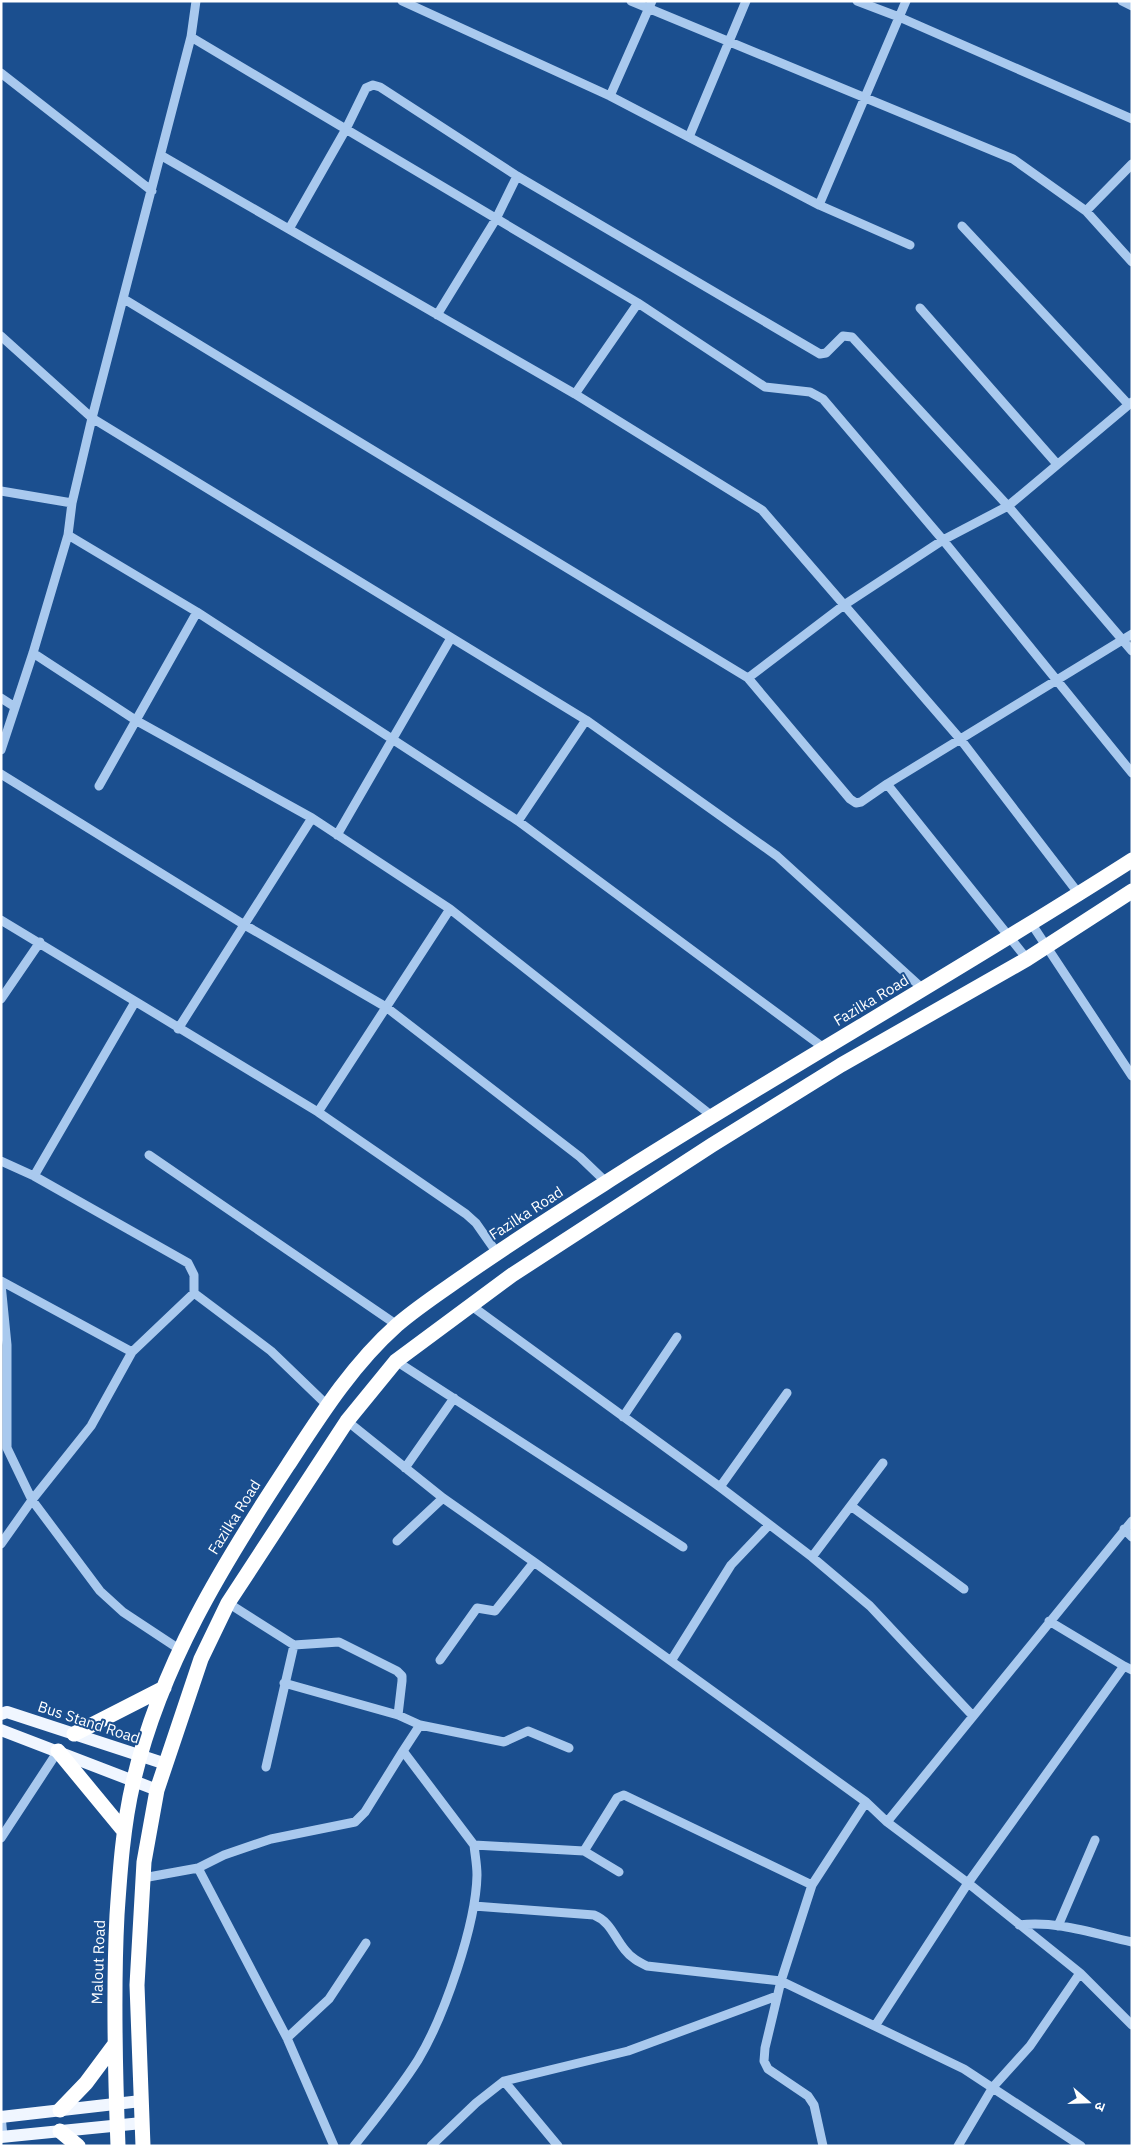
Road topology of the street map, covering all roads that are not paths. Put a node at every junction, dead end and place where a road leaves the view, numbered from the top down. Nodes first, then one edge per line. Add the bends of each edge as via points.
1 (196, 1) edge
2 (402, 1) edge
3 (631, 1) edge
4 (746, 1) edge
5 (857, 1) edge
6 (906, 1) edge
7 (1122, 1) edge
8 (650, 5) edge
9 (1132, 6) edge
10 (899, 17) junction
11 (191, 37) junction
12 (729, 41) junction
13 (1, 73) edge
14 (610, 96) junction
15 (865, 98) junction
16 (1132, 119) edge
17 (346, 129) junction
18 (689, 137) junction
19 (162, 156) junction
20 (1132, 164) edge
21 (518, 176) junction
22 (152, 191) junction
23 (819, 205) junction
24 (1086, 211) junction
25 (496, 219) junction
26 (962, 226) dead end
27 (289, 229) junction
28 (910, 245) dead end
29 (1132, 262) edge
30 (124, 299) junction
31 (638, 303) junction
32 (920, 308) dead end
33 (437, 315) junction
34 (1, 336) edge
35 (575, 394) junction
36 (1130, 403) edge
37 (92, 418) junction
38 (1057, 464) junction
39 (1, 490) edge
40 (72, 503) junction
41 (1008, 506) junction
42 (68, 535) junction
43 (943, 540) junction
44 (844, 605) junction
45 (198, 612) junction
46 (1132, 634) edge
47 (451, 638) junction
48 (1122, 640) junction
49 (1132, 652) edge
50 (34, 654) junction
51 (748, 678) junction
52 (1058, 680) junction
53 (1, 698) edge
54 (15, 707) junction
55 (586, 720) junction
56 (137, 721) junction
57 (393, 739) junction
58 (961, 740) junction
59 (1, 750) edge
60 (1132, 773) edge
61 (1, 774) edge
62 (887, 784) junction
63 (99, 786) dead end
64 (312, 818) junction
65 (518, 821) junction
66 (337, 835) junction
67 (1132, 860) edge
68 (1132, 891) edge
69 (1079, 894) junction
70 (450, 909) junction
71 (1, 920) edge
72 (1031, 923) junction
73 (243, 924) junction
74 (1010, 938) junction
75 (40, 942) junction
76 (1046, 945) junction
77 (1027, 959) junction
78 (923, 988) junction
79 (1, 999) edge
80 (135, 1002) junction
81 (386, 1007) junction
82 (178, 1028) junction
83 (824, 1048) junction
84 (1132, 1076) edge
85 (318, 1112) junction
86 (712, 1116) junction
87 (149, 1154) dead end
88 (1, 1161) edge
89 (34, 1176) junction
90 (606, 1182) junction
91 (497, 1253) junction
92 (1, 1283) edge
93 (194, 1293) junction
94 (469, 1304) junction
95 (397, 1325) junction
96 (677, 1337) dead end
97 (4, 1344) edge
98 (132, 1352) junction
99 (396, 1360) junction
100 (787, 1393) dead end
101 (454, 1398) junction
102 (327, 1405) junction
103 (623, 1417) junction
104 (347, 1421) junction
105 (4, 1446) edge
106 (883, 1463) dead end
107 (405, 1468) junction
108 (720, 1487) junction
109 (442, 1498) junction
110 (32, 1500) junction
111 (850, 1506) junction
112 (1132, 1521) edge
113 (769, 1525) junction
114 (1124, 1530) junction
115 (1132, 1537) edge
116 (397, 1542) dead end
117 (1, 1544) edge
118 (683, 1547) dead end
119 (812, 1557) junction
120 (534, 1562) junction
121 (964, 1589) dead end
122 (228, 1603) junction
123 (1049, 1621) junction
124 (294, 1645) junction
125 (179, 1650) junction
126 (440, 1660) dead end
127 (671, 1661) junction
128 (1128, 1668) edge
129 (284, 1683) junction
130 (164, 1688) junction
131 (1, 1714) edge
132 (398, 1714) junction
133 (972, 1715) junction
134 (420, 1725) junction
135 (1, 1730) edge
136 (74, 1734) junction
137 (569, 1748) dead end
138 (58, 1751) junction
139 (403, 1751) junction
140 (141, 1757) junction
141 (166, 1764) junction
142 (266, 1766) dead end
143 (133, 1781) junction
144 (157, 1790) junction
145 (866, 1802) junction
146 (887, 1822) junction
147 (124, 1831) junction
148 (1, 1838) edge
149 (1095, 1840) dead end
150 (474, 1845) junction
151 (584, 1851) junction
152 (198, 1868) junction
153 (619, 1872) dead end
154 (143, 1878) junction
155 (968, 1883) junction
156 (812, 1885) junction
157 (474, 1906) junction
158 (1018, 1925) junction
159 (1058, 1926) junction
160 (1132, 1942) edge
161 (366, 1943) dead end
162 (1080, 1973) junction
163 (781, 1981) junction
164 (777, 1996) junction
165 (1132, 2025) edge
166 (875, 2026) junction
167 (287, 2038) junction
168 (115, 2044) junction
169 (504, 2081) junction
170 (993, 2087) junction
171 (141, 2101) junction
172 (116, 2104) junction
173 (60, 2110) junction
174 (1, 2116) edge
175 (142, 2123) junction
176 (117, 2126) junction
177 (60, 2131) junction
178 (2, 2137) edge
179 (78, 2146) edge
180 (118, 2146) edge
181 (143, 2146) edge
182 (334, 2146) edge
183 (354, 2146) edge
184 (432, 2146) edge
185 (558, 2146) edge
186 (824, 2146) edge
187 (958, 2146) edge
188 (1081, 2146) edge

1 - 11 street
2 - 14 street
3 - 8 street
4 - 12 street
5 - 10 street
6 - 10 street
7 - 9 street
8 - 12 street
8 - 14 street
10 - 15 street
10 - 16 street
11 - 17 street
11 - 19 street
12 - 15 street
12 - 18 street
13 - 22 street
14 - 18 street
15 - 23 street
15 - 24 street via 1013,159
17 - 21 street via 366,88 372,85 380,87
17 - 25 street
17 - 27 street
18 - 23 street
19 - 22 street
19 - 27 street
20 - 24 street
21 - 25 street
21 - 41 street via 820,354 826,353 843,336 852,337
22 - 30 street
23 - 28 street
24 - 29 street
25 - 31 street
25 - 33 street
26 - 36 street
27 - 33 street
30 - 37 street
30 - 51 street
31 - 35 street
31 - 43 street via 765,387 810,392 823,399
32 - 38 street
33 - 35 street
34 - 37 street
35 - 44 street via 762,510
36 - 38 street
37 - 40 street
37 - 47 street
38 - 41 street
39 - 40 street
40 - 42 street
41 - 43 street
41 - 48 street
42 - 45 street
42 - 50 street
43 - 44 street
43 - 52 street
44 - 51 street
44 - 58 street
45 - 56 street
45 - 57 street
46 - 48 street
47 - 55 street
47 - 57 street
48 - 49 street
48 - 52 street
50 - 54 street
50 - 56 street
51 - 62 street via 850,799 861,802
52 - 58 street
52 - 60 street
53 - 54 street
54 - 59 street
55 - 65 street
55 - 78 street via 777,856
56 - 63 street
56 - 64 street
57 - 65 street
57 - 66 street
58 - 62 street
58 - 69 street
61 - 73 street
62 - 74 street
64 - 66 street
64 - 73 street
65 - 83 street
66 - 70 street
67 - 69 highway, Fazilka Road
68 - 76 highway
69 - 72 highway, Fazilka Road
70 - 81 street
70 - 86 street
71 - 75 street
72 - 74 highway, Fazilka Road
72 - 76 street
73 - 81 street
73 - 82 street
74 - 77 street
74 - 78 highway, Fazilka Road
75 - 79 street
75 - 80 street
76 - 77 highway
76 - 84 street
77 - 94 highway via 833,1070
78 - 83 highway, Fazilka Road
80 - 82 street
80 - 89 street
81 - 85 street
81 - 90 street via 580,1157
82 - 85 street
83 - 86 highway, Fazilka Road
85 - 91 street via 466,1214
86 - 90 highway, Fazilka Road
87 - 95 street
88 - 89 street
89 - 93 street via 188,1263 193,1268
90 - 91 highway, Fazilka Road
91 - 95 highway, Fazilka Road
92 - 97 street
92 - 98 street
93 - 98 street
93 - 102 street via 271,1351
94 - 99 highway
94 - 103 street
95 - 102 highway, Fazilka Road
96 - 103 street
97 - 105 street
98 - 110 street via 91,1426
99 - 101 street
99 - 104 highway
100 - 108 street
101 - 107 street
101 - 118 street
102 - 125 highway, Fazilka Road via 210,1588
103 - 108 street
104 - 107 street
104 - 122 highway
105 - 110 street
106 - 111 street
107 - 109 street
108 - 113 street
109 - 116 street
109 - 120 street
110 - 117 street
110 - 125 street via 100,1591 123,1612
111 - 119 street
111 - 121 street
112 - 114 street
113 - 119 street
113 - 127 street via 731,1565
114 - 115 street
114 - 123 street
119 - 133 street via 870,1606
120 - 126 street via 495,1611 477,1608
120 - 127 street
122 - 124 street
122 - 141 highway via 201,1659
123 - 128 street
123 - 133 street
124 - 129 street
124 - 132 street via 339,1642 397,1672 402,1676
125 - 130 highway, Fazilka Road
127 - 145 street
128 - 155 street
129 - 132 street
129 - 142 street
130 - 136 highway
130 - 140 highway, Fazilka Road
131 - 136 main road, Bus Stand Road via 7,1712
132 - 134 street
133 - 146 street
134 - 137 street via 504,1742 528,1731
134 - 139 street
135 - 138 main road
136 - 140 main road, Bus Stand Road
138 - 143 main road
138 - 147 highway
138 - 148 street
139 - 150 street
139 - 152 street via 365,1812 355,1822 271,1839
140 - 141 main road, Bus Stand Road
140 - 143 highway, Fazilka Road
141 - 144 highway
143 - 144 main road
143 - 147 highway, Malout Road
144 - 154 highway
145 - 146 street
145 - 156 street
146 - 155 street
147 - 168 highway, Malout Road via 113,1985
149 - 159 street
150 - 151 street
150 - 157 street via 477,1875
151 - 153 street
151 - 156 street via 617,1798 624,1795
152 - 154 street
152 - 167 street
154 - 171 highway via 137,1985
155 - 158 street
155 - 166 street
156 - 163 street
157 - 163 street via 594,1915 604,1919 625,1950 647,1966
157 - 183 street via 461,1959 419,2059
158 - 159 street via 1037,1922
158 - 162 street
159 - 160 street
161 - 167 street via 329,1999
162 - 165 street
162 - 170 street via 1030,2046
163 - 164 street
163 - 166 street
164 - 169 street via 628,2051
164 - 186 street via 764,2061 768,2070 808,2096 814,2105
166 - 170 street
167 - 182 street
168 - 172 highway, Malout Road
168 - 173 highway via 86,2083
169 - 184 street
169 - 185 street
170 - 187 street
170 - 188 street
171 - 172 main road
171 - 175 highway
172 - 173 main road
172 - 176 highway, Malout Road
173 - 174 main road
174 - 178 street
175 - 176 main road
175 - 181 highway
176 - 177 main road
176 - 180 highway, Malout Road
177 - 178 main road
177 - 179 highway

